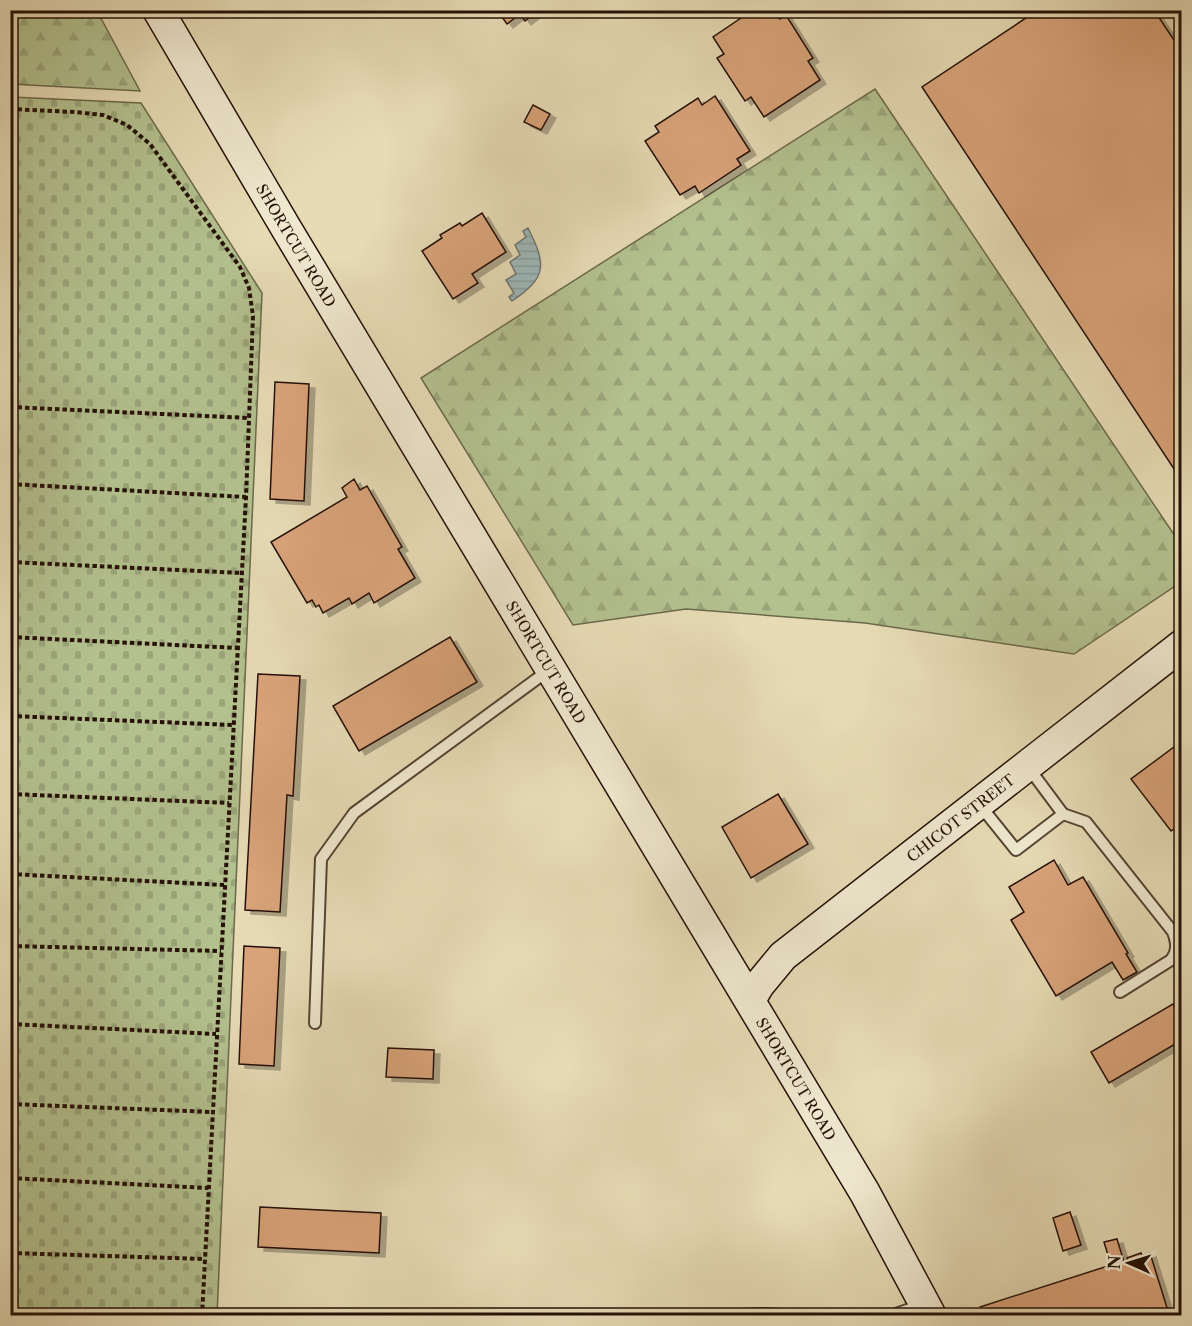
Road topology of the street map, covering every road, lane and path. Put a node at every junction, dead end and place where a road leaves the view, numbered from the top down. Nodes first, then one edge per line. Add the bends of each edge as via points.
1 (158, 10) edge
2 (10, 109) edge
3 (10, 407) edge
4 (249, 418) junction
5 (10, 484) edge
6 (246, 497) junction
7 (10, 562) edge
8 (242, 573) junction
9 (10, 637) edge
10 (1182, 645) edge
11 (238, 648) junction
12 (551, 668) junction
13 (10, 716) edge
14 (233, 724) junction
15 (1027, 765) junction
16 (10, 794) edge
17 (229, 803) junction
18 (979, 804) junction
19 (1063, 813) junction
20 (10, 874) edge
21 (224, 885) junction
22 (10, 946) edge
23 (221, 951) junction
24 (1120, 992) dead end
25 (750, 1000) junction
26 (315, 1023) dead end
27 (10, 1024) edge
28 (216, 1034) junction
29 (10, 1104) edge
30 (212, 1112) junction
31 (10, 1178) edge
32 (208, 1188) junction
33 (10, 1253) edge
34 (205, 1258) junction
35 (928, 1310) edge
36 (202, 1316) edge
37 (714, 1316) edge
38 (806, 1316) edge
39 (890, 1316) edge

1 - 12 main road, SHORTCUT ROAD
2 - 4 path via 103,115 127,126 150,144 240,267 249,288 253,315
3 - 4 path
4 - 6 path
5 - 6 path
6 - 8 path
7 - 8 path
8 - 11 path
9 - 11 path
10 - 15 main road, CHICOT STREET
11 - 14 path
12 - 25 main road, SHORTCUT ROAD
12 - 26 lane via 354,813 321,859
13 - 14 path
14 - 17 path
15 - 18 main road, CHICOT STREET
15 - 19 lane
16 - 17 path
17 - 21 path
18 - 19 lane via 1016,850
18 - 25 main road, CHICOT STREET via 783,956
19 - 24 lane via 1086,822 1173,932 1177,943 1170,960
20 - 21 path
21 - 23 path
22 - 23 path
23 - 28 path
25 - 35 main road, SHORTCUT ROAD via 865,1192
27 - 28 path
28 - 30 path
29 - 30 path
30 - 32 path
31 - 32 path
32 - 34 path
33 - 34 path
34 - 36 path
35 - 39 lane
37 - 38 lane

